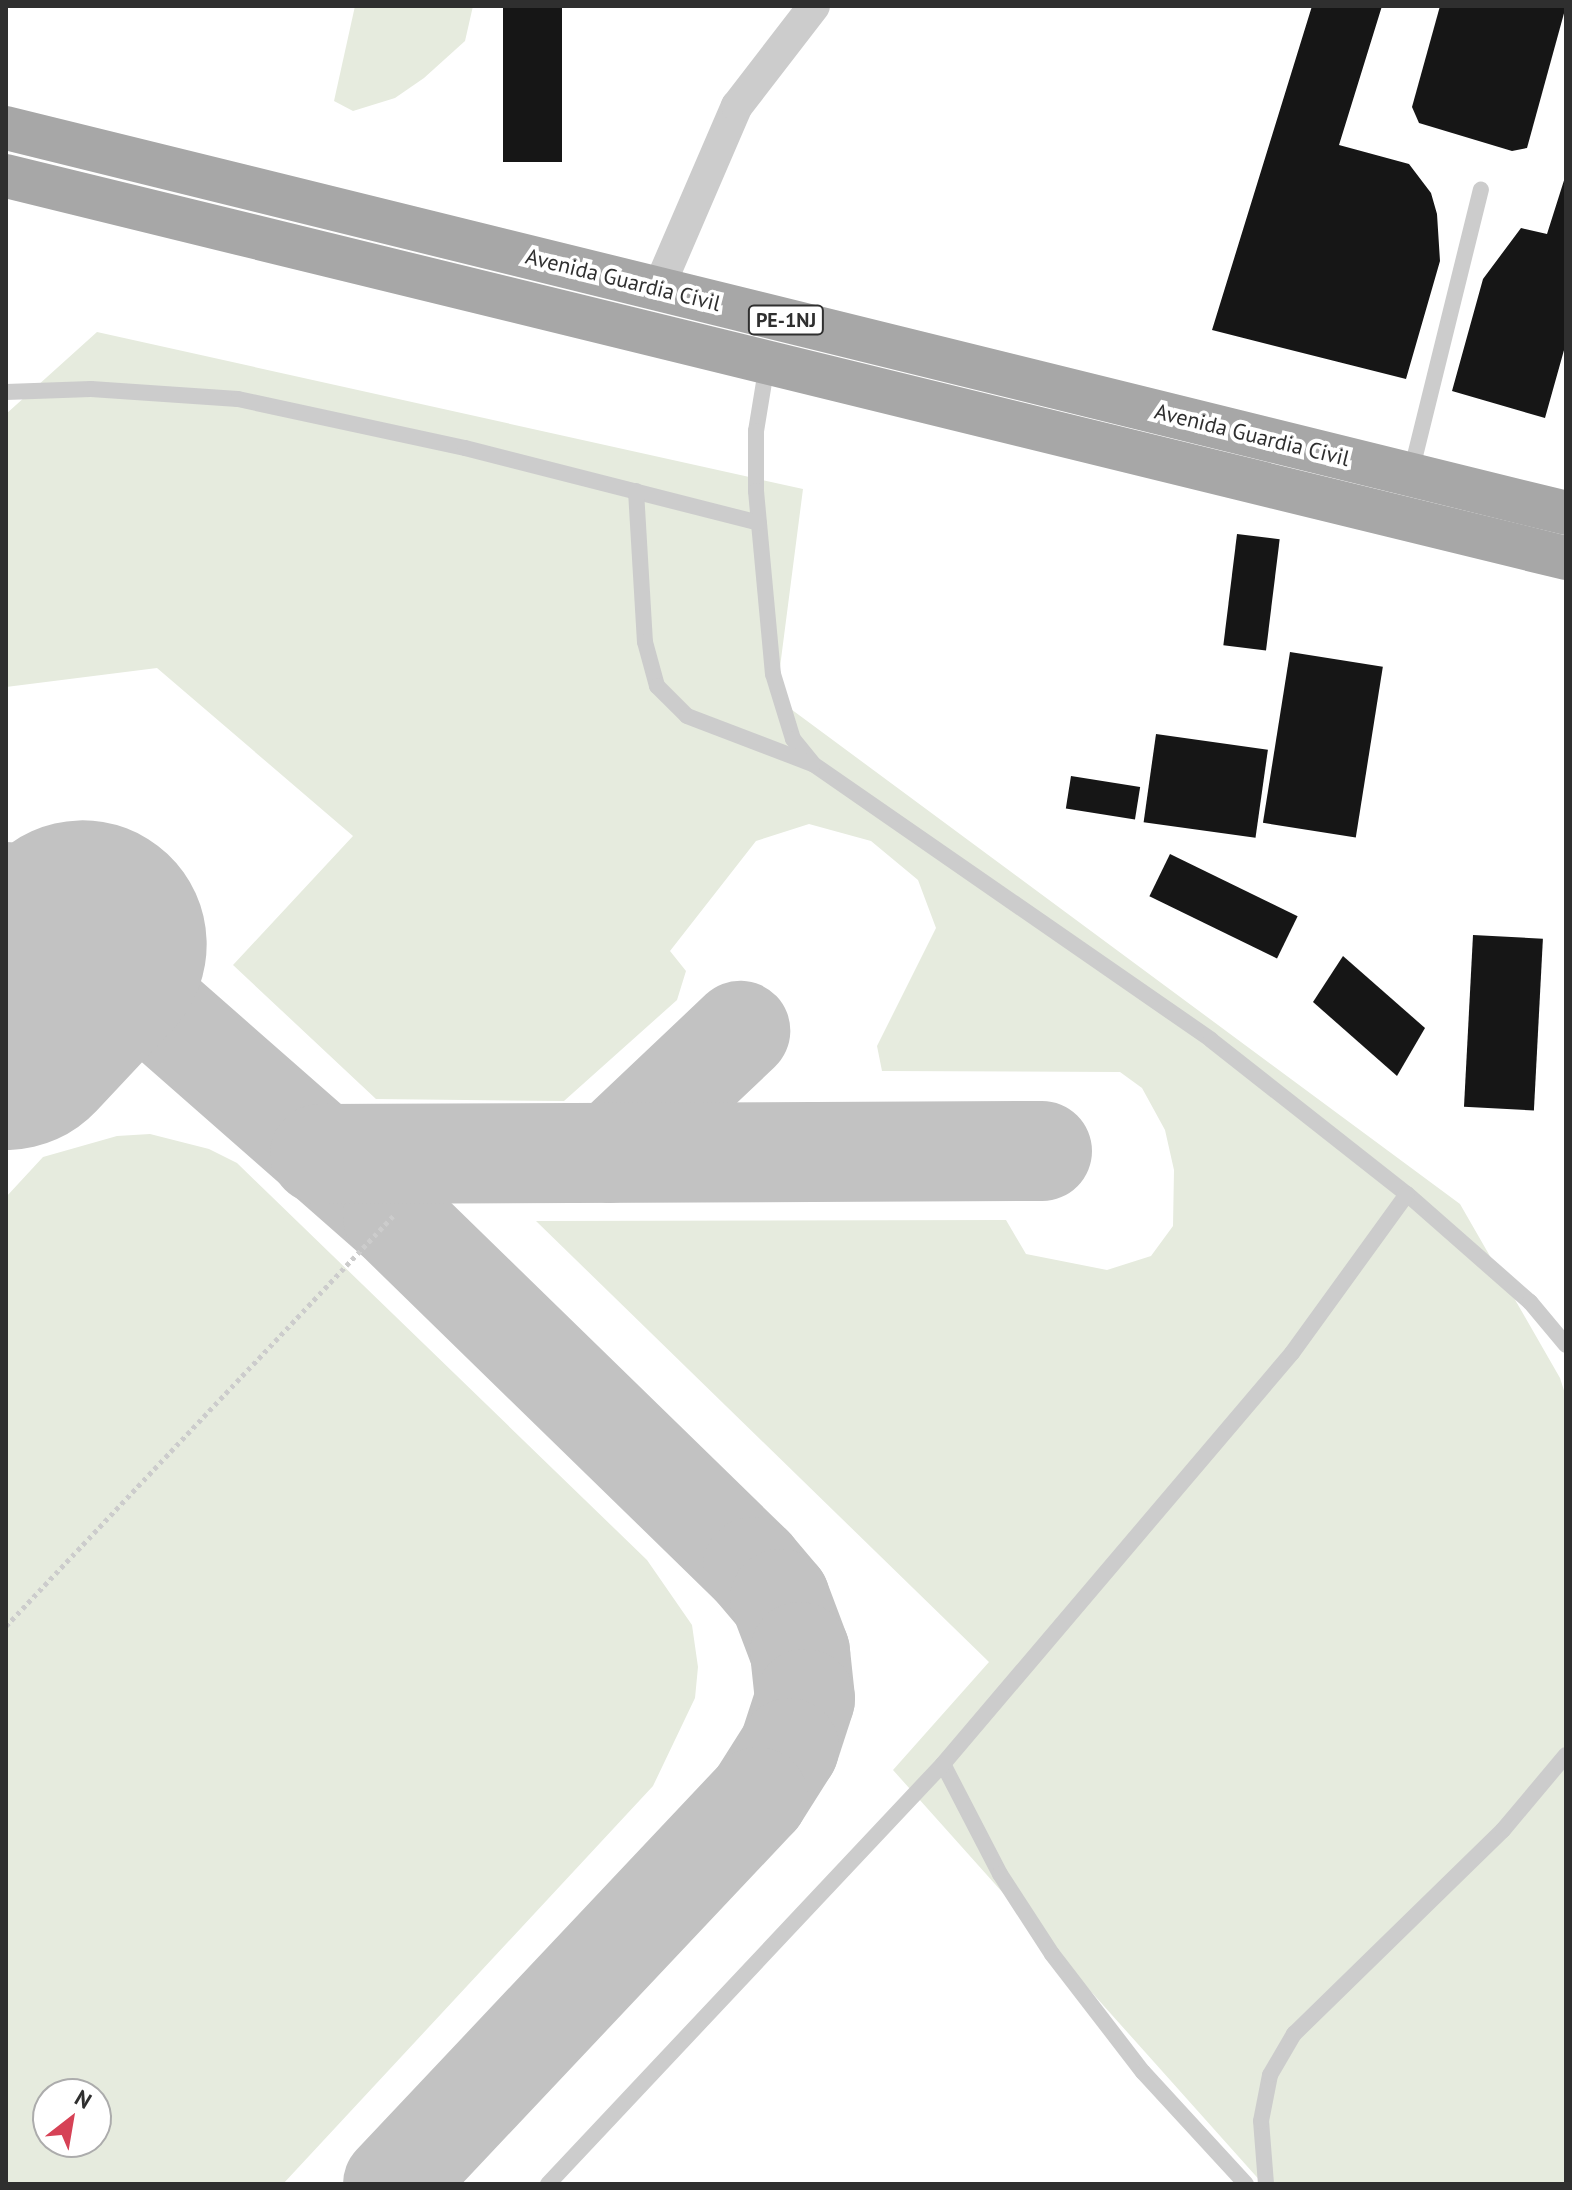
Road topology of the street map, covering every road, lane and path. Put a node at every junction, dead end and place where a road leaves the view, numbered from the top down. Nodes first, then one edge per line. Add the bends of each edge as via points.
1 (814, 6) edge
2 (6, 128) edge
3 (6, 176) edge
4 (1481, 190) dead end
5 (295, 199) junction
6 (283, 244) junction
7 (658, 289) junction
8 (767, 362) junction
9 (6, 392) edge
10 (1088, 395) junction
11 (1080, 439) junction
12 (1411, 474) junction
13 (636, 491) junction
14 (1566, 513) edge
15 (759, 523) junction
16 (1566, 558) edge
17 (813, 764) junction
18 (1407, 1194) junction
19 (393, 1216) dead end
20 (1566, 1345) edge
21 (6, 1626) edge
22 (1566, 1755) edge
23 (943, 1764) junction
24 (1558, 1778) edge
25 (548, 2184) edge
26 (1246, 2184) edge
27 (1266, 2184) edge

1 - 7 street via 737,106
2 - 5 main road, Avenida Guardia Civil / PE-1NJ
3 - 6 main road, Avenida Guardia Civil / PE-1NJ
4 - 12 lane
5 - 6 main road
5 - 7 main road, Avenida Guardia Civil / PE-1NJ
6 - 8 main road, Avenida Guardia Civil / PE-1NJ
7 - 10 main road, Avenida Guardia Civil / PE-1NJ
8 - 11 main road, Avenida Guardia Civil / PE-1NJ
8 - 15 lane via 756,431
9 - 13 lane via 91,389 238,399
10 - 11 main road
10 - 12 main road, Avenida Guardia Civil / PE-1NJ
11 - 16 main road, Avenida Guardia Civil / PE-1NJ
12 - 14 main road, Avenida Guardia Civil / PE-1NJ
13 - 15 lane
13 - 17 lane via 645,642 657,686 687,716
15 - 17 lane via 773,674 793,739
17 - 18 lane via 1199,1031
18 - 20 lane via 1530,1302
18 - 23 lane via 1292,1353
19 - 21 path
22 - 24 lane
23 - 25 lane
23 - 26 lane via 1000,1874 1052,1954 1143,2072
24 - 27 lane via 1294,2034 1270,2075 1261,2121

